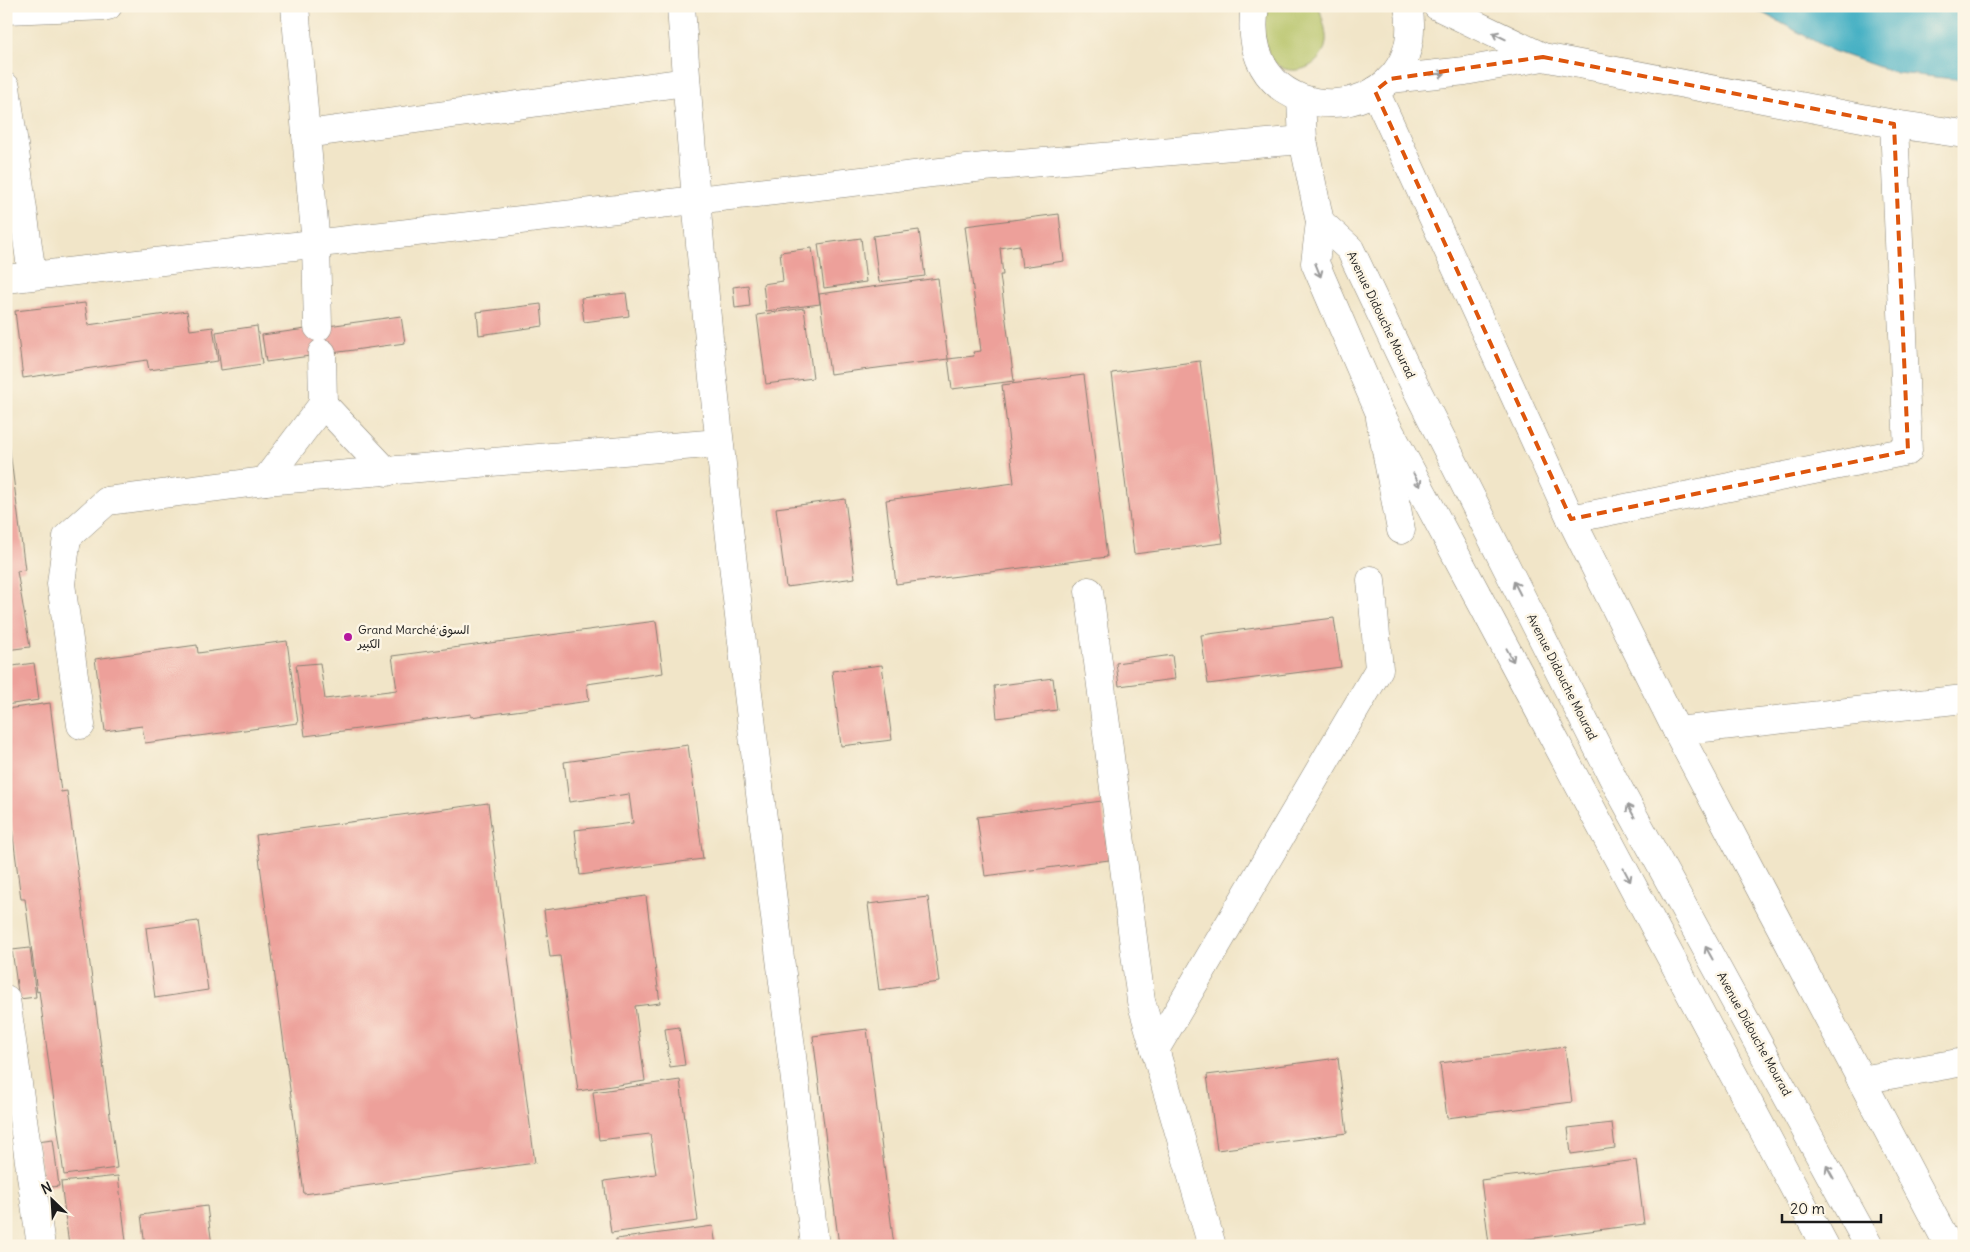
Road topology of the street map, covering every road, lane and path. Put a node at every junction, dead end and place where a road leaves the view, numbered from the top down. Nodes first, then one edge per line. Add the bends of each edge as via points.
1 (108, 6) edge
2 (295, 6) edge
3 (681, 6) edge
4 (1254, 6) edge
5 (1408, 6) edge
6 (1437, 6) edge
7 (6, 10) edge
8 (1543, 57) junction
9 (686, 82) junction
10 (1382, 85) junction
11 (6, 88) edge
12 (1302, 99) junction
13 (1894, 124) junction
14 (306, 134) junction
15 (1964, 134) edge
16 (1303, 140) junction
17 (697, 200) junction
18 (1320, 222) junction
19 (316, 244) junction
20 (19, 277) edge
21 (323, 404) junction
22 (1378, 409) junction
23 (719, 443) junction
24 (386, 472) junction
25 (265, 481) junction
26 (1570, 520) junction
27 (1401, 530) dead end
28 (1371, 580) dead end
29 (1089, 591) dead end
30 (1964, 699) edge
31 (81, 724) dead end
32 (1677, 731) junction
33 (7, 1013) edge
34 (1155, 1050) junction
35 (1964, 1062) edge
36 (1860, 1080) junction
37 (41, 1246) edge
38 (815, 1246) edge
39 (1212, 1246) edge
40 (1825, 1246) edge
41 (1869, 1246) edge
42 (1950, 1246) edge

1 - 7 street
2 - 14 street
3 - 9 street
4 - 12 street via 1254,43 1260,61 1270,77
5 - 10 street via 1411,27 1408,46 1401,64
8 -> 6 street
10 -> 8 street
8 - 13 street
9 - 14 street
9 - 17 street
10 - 12 street via 1358,100 1339,104 1320,104
10 - 26 street
11 - 20 street
12 - 16 street
13 - 15 street
13 - 26 street via 1908,451
14 - 19 street
16 - 17 street via 984,167
16 - 18 street
17 - 19 street
17 - 23 street
18 -> 22 street via 1315,263
41 -> 18 street, Avenue Didouche Mourad via 1614,780 1350,249
19 - 20 street
19 - 21 street
21 - 24 street
21 - 25 street
22 - 27 street
22 -> 40 street
23 - 24 street
23 - 38 street
24 - 25 street
25 - 31 street via 107,502 67,537 61,584
26 - 32 street
28 - 34 street via 1380,669
29 - 34 street via 1141,1000
30 - 32 street
32 - 36 street
33 - 37 street
34 - 39 street
35 - 36 street
36 - 42 street

